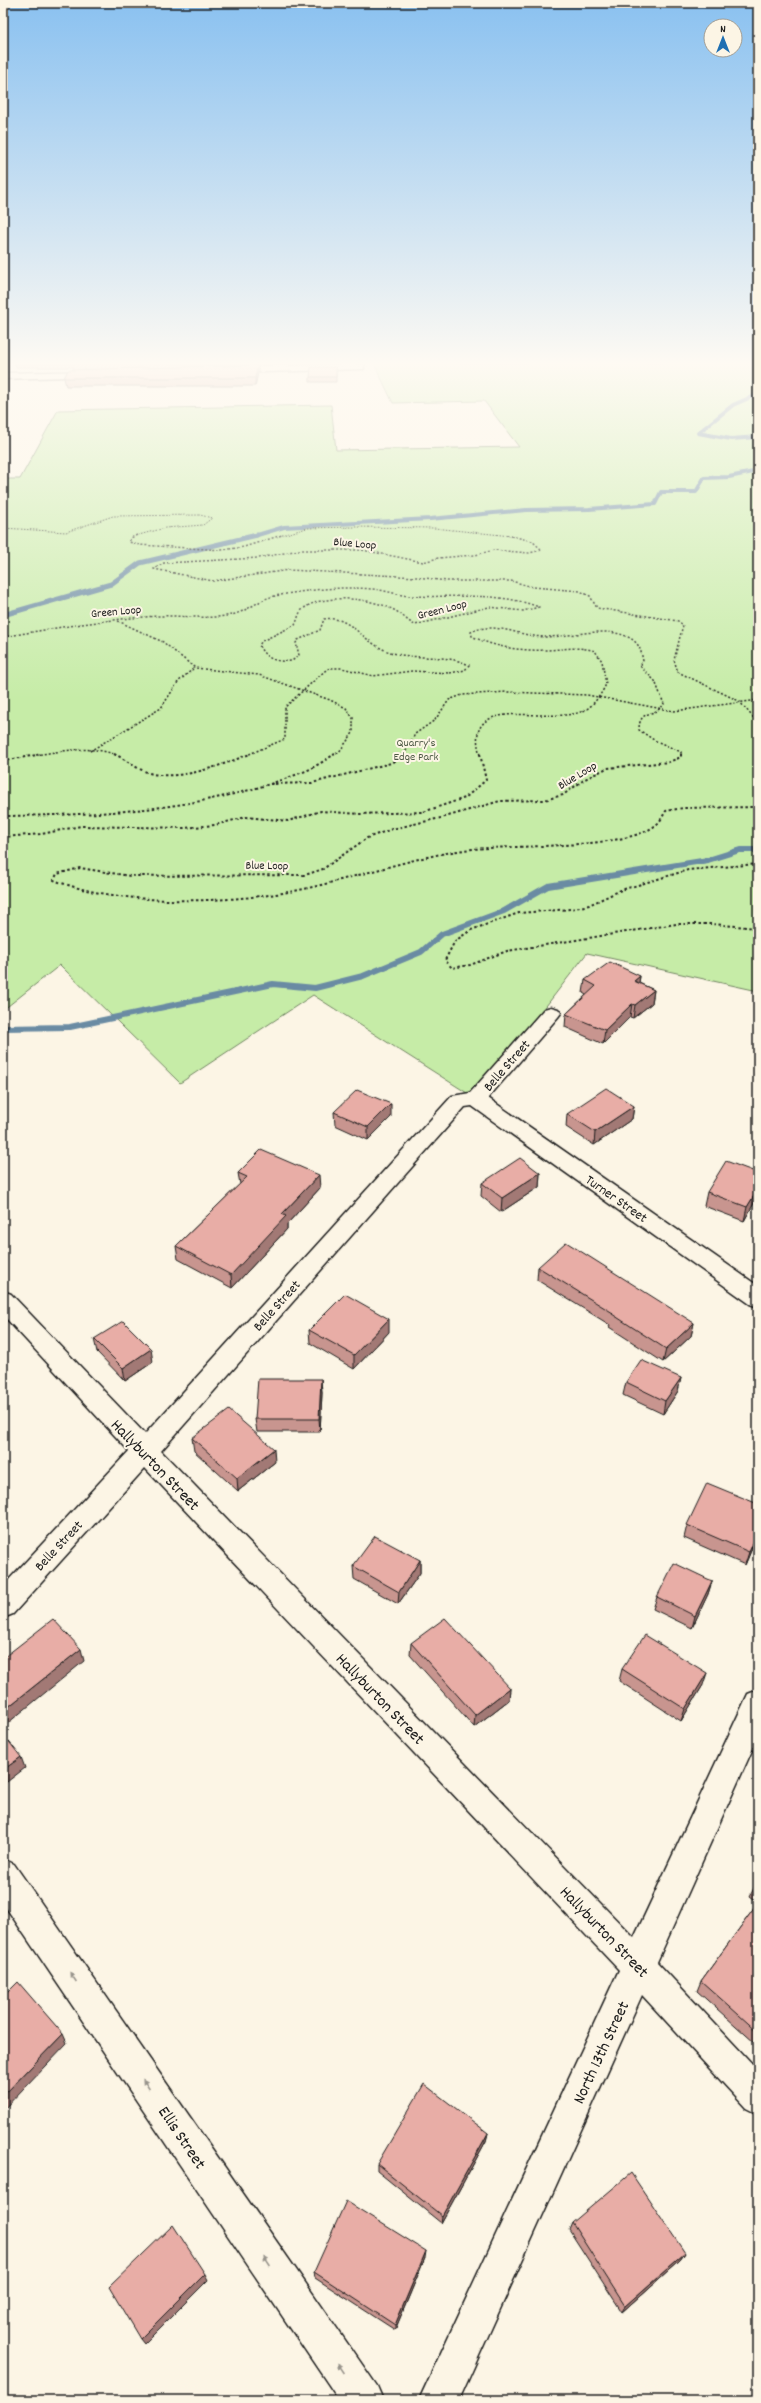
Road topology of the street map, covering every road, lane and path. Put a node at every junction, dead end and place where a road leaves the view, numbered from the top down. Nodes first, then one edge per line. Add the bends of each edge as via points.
1 (3, 528) edge
2 (118, 622) junction
3 (3, 637) edge
4 (195, 668) junction
5 (303, 691) junction
6 (597, 696) junction
7 (758, 700) edge
8 (739, 701) junction
9 (660, 710) junction
10 (758, 723) edge
11 (90, 751) junction
12 (3, 761) edge
13 (266, 784) junction
14 (758, 807) edge
15 (3, 816) edge
16 (3, 837) edge
17 (758, 864) edge
18 (758, 928) edge
19 (551, 1013) dead end
20 (476, 1098) junction
21 (758, 1298) edge
22 (3, 1300) edge
23 (144, 1452) junction
24 (3, 1605) edge
25 (758, 1704) edge
26 (3, 1875) edge
27 (639, 1966) junction
28 (758, 2096) edge
29 (363, 2400) edge
30 (439, 2400) edge

1 - 8 path, Blue Loop via 60,532 76,530 102,518 113,516 200,515 208,516 212,520 206,525 172,526 153,531 131,538 129,542 139,546 222,550 262,543 286,532 307,528 438,527 518,537 538,544 542,550 529,553 494,550 423,562 362,550 298,550 260,558 164,563 154,569 213,581 289,570 447,581 494,580 533,587 571,589 590,596 597,608 678,621 683,625 684,631 684,637 674,659 678,672
2 - 3 path, Green Loop via 93,622
2 - 4 path via 125,628 146,633 164,643 186,664
2 - 5 path, Green Loop via 159,616 233,615 260,600 274,596 336,588 372,589 425,596 494,596 516,599 539,607 523,611 489,607 415,625 391,609 364,601 337,600 311,604 301,610 296,625 262,641 259,645 263,654 272,660 292,661 299,655 296,643 298,640 320,630 324,619 335,617 352,624 364,638 390,652 440,656 469,665 465,670 450,672 412,671 373,676 342,668 331,668
4 - 5 path via 252,674
4 - 11 path via 181,676 170,698 161,708
5 - 11 path, Green Loop via 285,707 285,739 225,762 186,772 156,775 117,755
5 - 13 path via 346,708 353,718 353,734 339,752 304,772
6 - 9 path
6 - 9 path via 606,684 599,654 587,649 542,650 502,646 472,636 471,632 478,628 486,628 540,637 596,633 631,639 641,649 643,661 640,666 655,682 663,698 664,704
6 - 13 path via 507,692 462,695 449,700 435,720 415,734 404,756 391,763 312,783
6 - 16 path via 592,705 584,711 572,714 545,717 511,712 486,721 478,733 477,746 484,759 486,780 469,795 437,809 359,814 321,811 288,820 246,817 200,828 81,826 42,834
7 - 8 path
8 - 9 path via 686,710
8 - 10 path, Blue Loop
9 - 14 path, Blue Loop via 644,715 639,721 639,730 681,752 678,760 607,768 585,778 563,795 544,800 500,801 392,829 367,838 343,853 329,866 305,875 130,876 80,868 56,874 54,880 83,891 108,895 185,899 263,895 293,891 379,868 466,850 503,846 583,845 625,838 646,831 657,824 665,818 666,811 683,808
11 - 12 path, Green Loop via 53,753
13 - 15 path via 171,806 76,815
17 - 18 path via 688,870 621,890 589,905 519,913 471,930 455,941 445,960 452,968 470,965 507,951 676,924
19 - 20 street, Belle Street
20 - 21 street, Turner Street
20 - 23 street, Belle Street via 459,1101
22 - 23 street, Hallyburton Street
23 - 24 street, Belle Street
23 - 27 street, Hallyburton Street
25 - 27 street, North 13th Street
29 -> 26 street, Ellis Street
27 - 28 street, Hallyburton Street
27 - 30 street, North 13th Street

